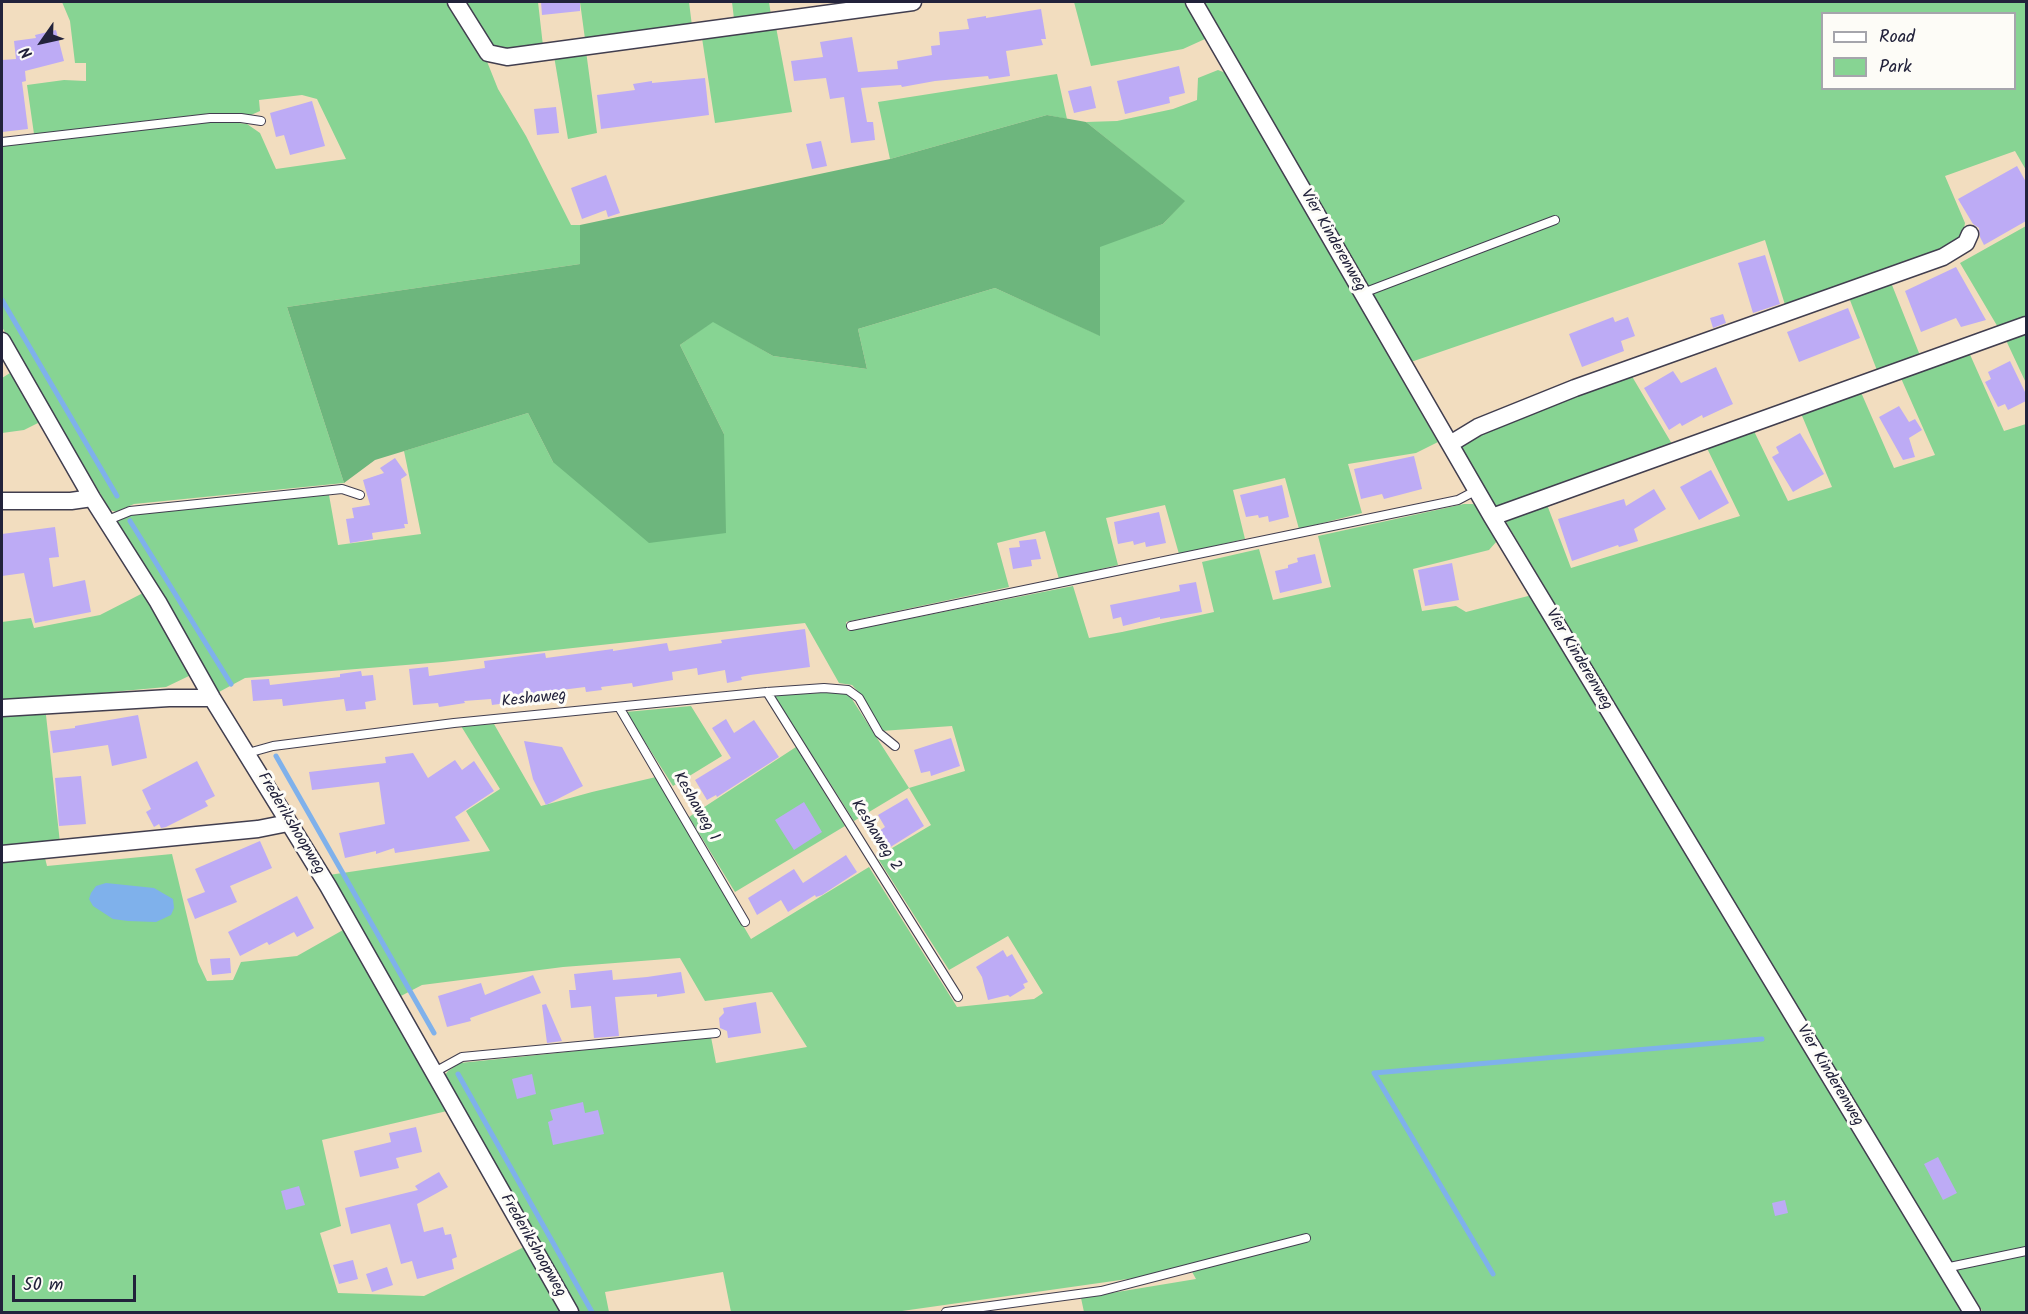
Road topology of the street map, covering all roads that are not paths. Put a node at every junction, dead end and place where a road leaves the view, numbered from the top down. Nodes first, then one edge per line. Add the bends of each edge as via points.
1 (456, 2) edge
2 (913, 2) edge
3 (1194, 2) edge
4 (261, 121) dead end
5 (2, 142) edge
6 (1555, 220) dead end
7 (1970, 234) dead end
8 (1363, 293) junction
9 (2026, 325) edge
10 (2, 341) edge
11 (1450, 444) junction
12 (1477, 490) junction
13 (360, 495) dead end
14 (92, 498) junction
15 (2, 501) edge
16 (1492, 517) junction
17 (108, 520) junction
18 (851, 626) dead end
19 (766, 692) junction
20 (213, 698) junction
21 (620, 707) junction
22 (2, 708) edge
23 (895, 746) dead end
24 (248, 753) junction
25 (288, 823) junction
26 (2, 854) edge
27 (745, 922) dead end
28 (958, 997) dead end
29 (716, 1033) dead end
30 (433, 1073) junction
31 (1306, 1239) dead end
32 (2026, 1251) edge
33 (1945, 1268) junction
34 (570, 1312) edge
35 (946, 1312) edge
36 (1972, 1312) edge

1 - 2 street via 488,53 507,57
3 - 8 street, Vier Kinderenweg
4 - 5 lane via 210,118
6 - 8 lane
7 - 11 street via 1966,243 1943,257 1575,388 1478,427
8 - 11 street, Vier Kinderenweg
9 - 16 street
10 - 14 street, Frederikshoopweg
11 - 12 street, Vier Kinderenweg
12 - 16 street, Vier Kinderenweg
12 - 18 lane via 1458,500
13 - 17 lane via 342,489 130,511
14 - 15 street
14 - 17 street, Frederikshoopweg
16 - 33 street, Vier Kinderenweg
17 - 20 street, Frederikshoopweg
19 - 21 lane, Keshaweg
19 - 23 lane, Keshaweg via 848,690 859,698 879,734
19 - 28 lane, Keshaweg 2
20 - 22 street
20 - 24 street, Frederikshoopweg
21 - 24 lane, Keshaweg via 443,724
21 - 27 lane, Keshaweg 1
24 - 25 street, Frederikshoopweg
25 - 26 street via 258,830
25 - 30 street, Frederikshoopweg
29 - 30 lane via 462,1057
30 - 34 street, Frederikshoopweg
31 - 35 lane via 1101,1291
32 - 33 lane
33 - 36 street, Vier Kinderenweg

